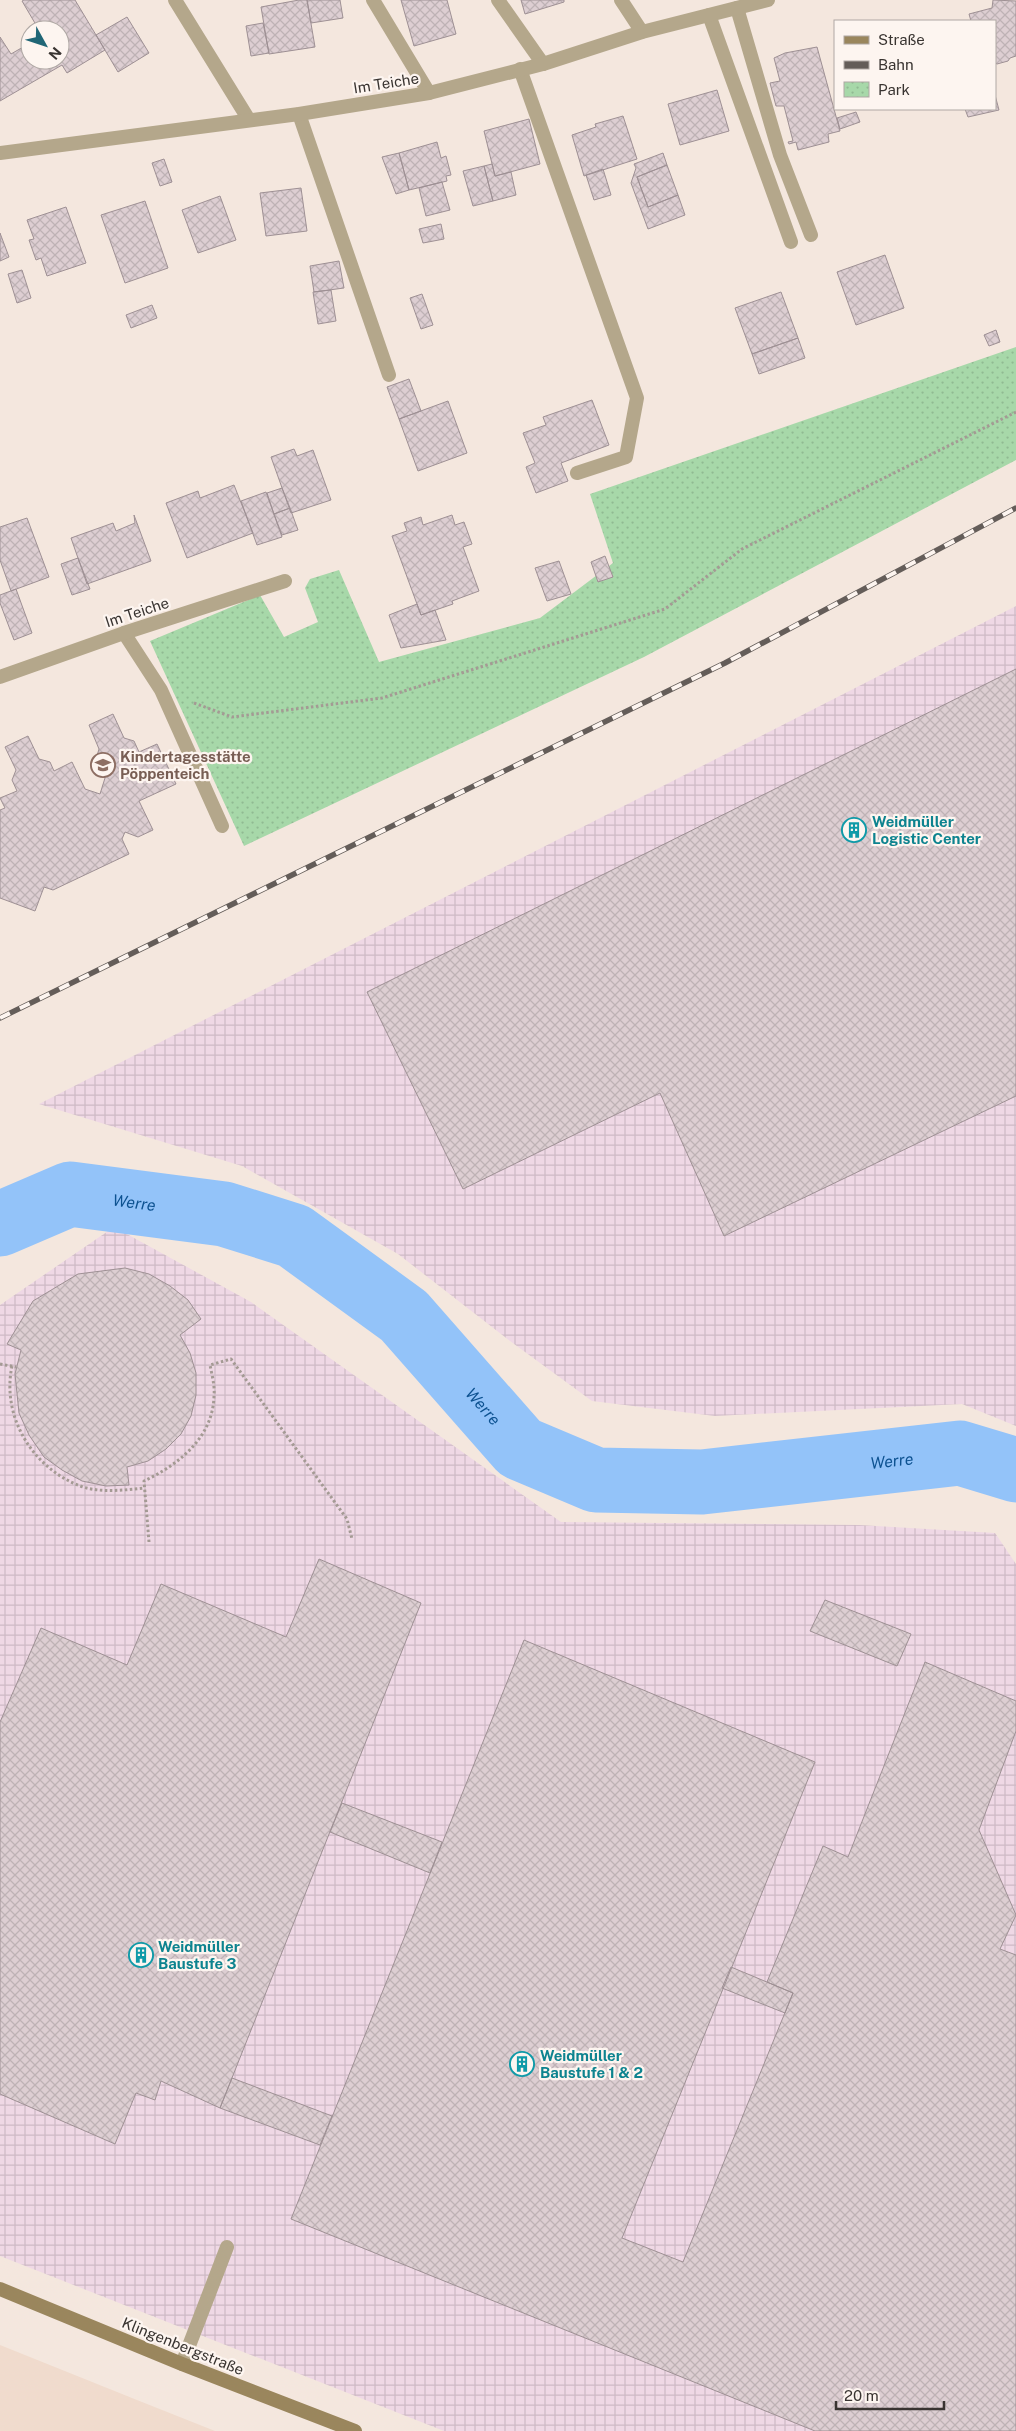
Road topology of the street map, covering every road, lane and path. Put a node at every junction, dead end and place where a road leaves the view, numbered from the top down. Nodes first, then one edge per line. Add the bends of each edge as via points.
1 (175, 0) edge
2 (373, 0) edge
3 (498, 0) edge
4 (621, 0) edge
5 (768, 0) edge
6 (737, 8) junction
7 (709, 16) junction
8 (642, 32) junction
9 (543, 64) junction
10 (520, 69) junction
11 (430, 93) junction
12 (299, 114) junction
13 (249, 120) junction
14 (0, 153) edge
15 (811, 235) dead end
16 (791, 242) dead end
17 (389, 376) dead end
18 (1016, 412) edge
19 (577, 473) dead end
20 (285, 581) dead end
21 (124, 633) junction
22 (0, 678) edge
23 (161, 690) junction
24 (222, 826) dead end
25 (0, 1364) edge
26 (12, 1366) junction
27 (16, 1367) dead end
28 (144, 1488) junction
29 (352, 1539) dead end
30 (149, 1542) dead end
31 (228, 2248) dead end
32 (0, 2289) edge
33 (182, 2364) junction
34 (355, 2431) edge

1 - 13 street
2 - 11 street
3 - 9 street
4 - 8 street
5 - 6 street, Im Teiche
6 - 7 street, Im Teiche
6 - 15 street via 780,155
7 - 8 street, Im Teiche
7 - 16 street
8 - 9 street, Im Teiche
9 - 10 street, Im Teiche
10 - 11 street, Im Teiche
10 - 19 street via 637,398 626,457
11 - 12 street, Im Teiche
12 - 13 street, Im Teiche
12 - 17 street
13 - 14 street, Im Teiche
18 - 23 path via 742,549 665,608 382,698 232,717
20 - 21 street, Im Teiche
21 - 22 street, Im Teiche
21 - 23 street
23 - 24 street
25 - 26 path
26 - 27 path
26 - 28 path via 10,1398 14,1421 45,1465 64,1479 85,1488 107,1491
28 - 29 path via 144,1481 168,1469 201,1436 211,1416 214,1395 210,1365 232,1359 347,1519
28 - 30 path
31 - 33 street
32 - 33 main road, Klingenbergstraße
33 - 34 main road, Klingenbergstraße

